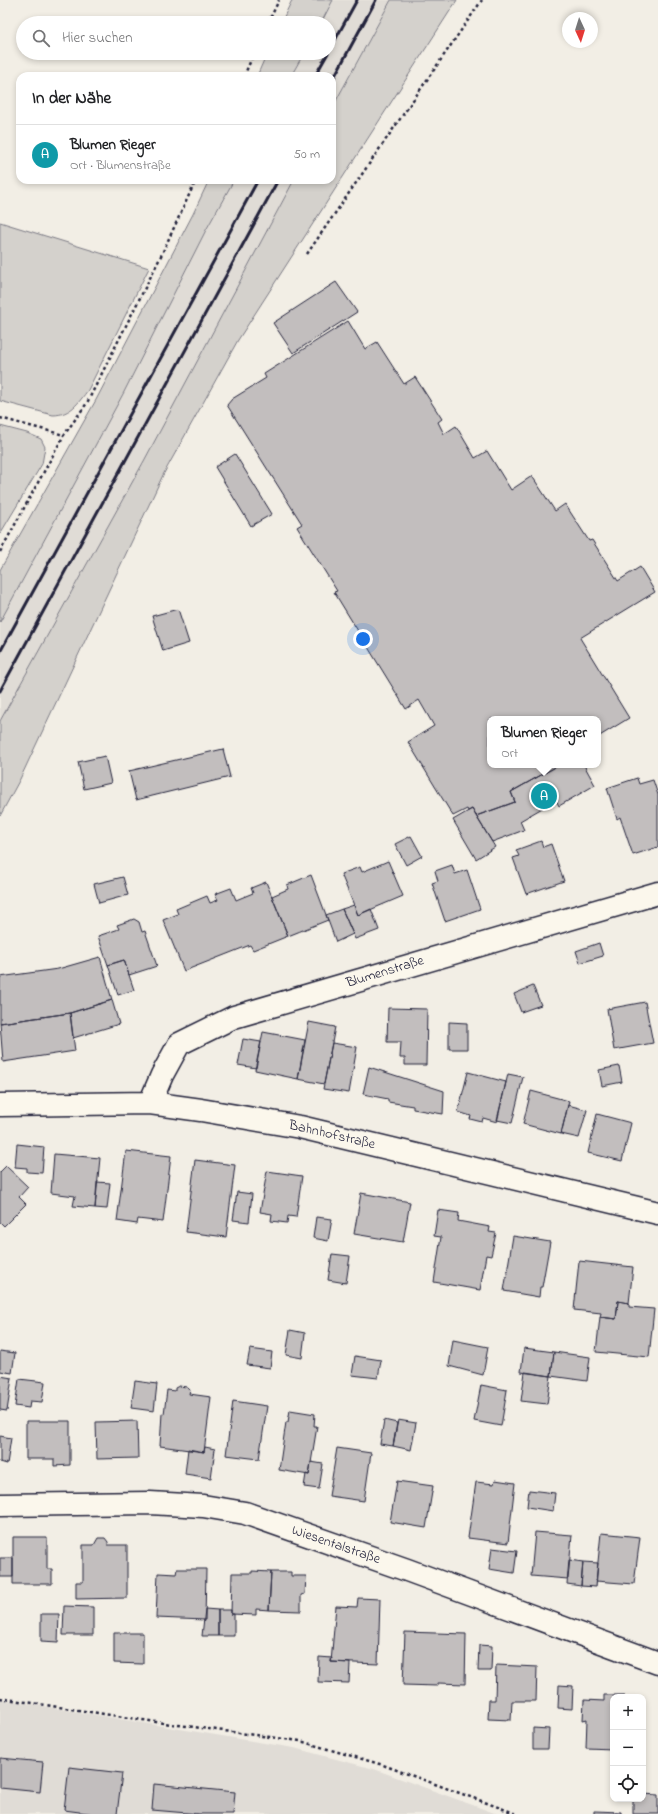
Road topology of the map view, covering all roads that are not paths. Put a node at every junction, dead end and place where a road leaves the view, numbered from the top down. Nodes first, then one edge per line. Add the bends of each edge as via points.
1 (658, 893) edge
2 (150, 1103) junction
3 (0, 1105) edge
4 (658, 1213) edge
5 (0, 1505) edge
6 (658, 1663) edge

1 - 2 street, Blumenstraße via 234,1017 179,1044
2 - 3 street, Bahnhofstraße
2 - 4 street, Bahnhofstraße via 300,1127
5 - 6 street, Wiesentalstraße via 150,1503 203,1506 245,1513

